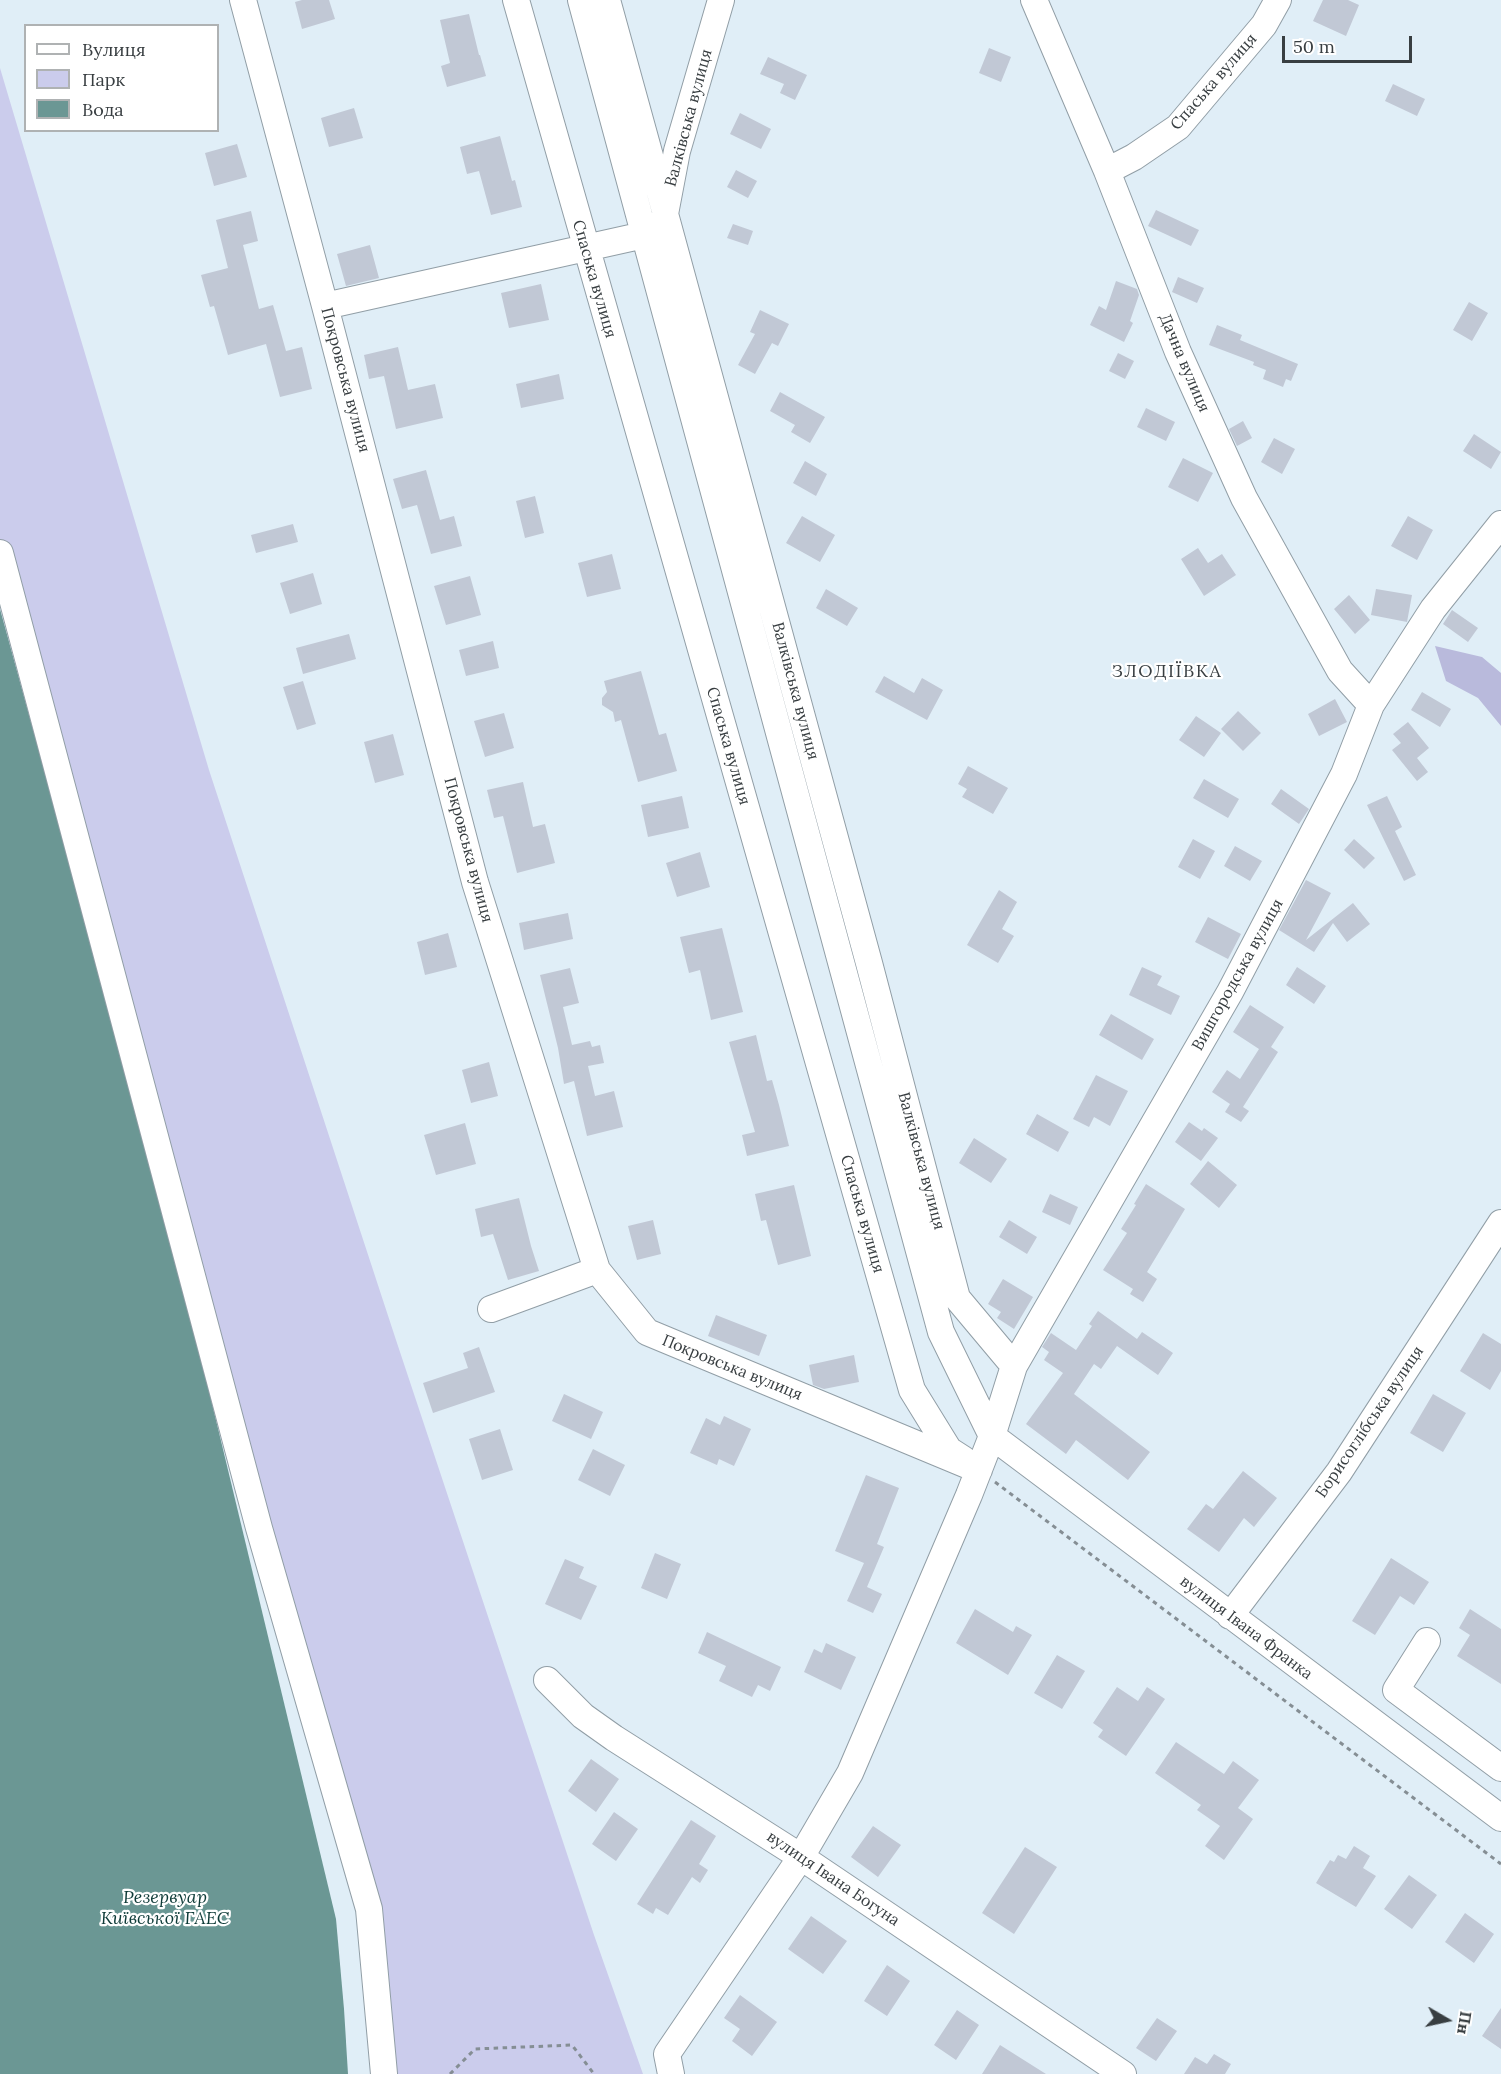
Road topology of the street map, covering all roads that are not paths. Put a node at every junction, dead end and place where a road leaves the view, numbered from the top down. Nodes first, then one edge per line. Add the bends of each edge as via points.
1 (243, 0) edge
2 (516, 0) edge
3 (581, 0) edge
4 (607, 0) edge
5 (721, 0) edge
6 (1034, 0) edge
7 (1278, 0) edge
8 (1107, 171) junction
9 (665, 214) junction
10 (644, 235) junction
11 (586, 249) junction
12 (325, 306) junction
13 (1501, 524) edge
14 (0, 553) edge
15 (779, 632) junction
16 (754, 640) junction
17 (1371, 705) junction
18 (911, 1173) junction
19 (1501, 1223) edge
20 (597, 1270) junction
21 (491, 1309) dead end
22 (1014, 1366) junction
23 (992, 1436) junction
24 (979, 1470) junction
25 (1230, 1616) junction
26 (1427, 1641) dead end
27 (547, 1680) dead end
28 (1498, 1760) edge
29 (1450, 1782) junction
30 (1501, 1818) edge
31 (801, 1857) junction
32 (384, 2074) edge
33 (671, 2074) edge
34 (1123, 2074) edge

1 - 12 street, Покровська вулиця
2 - 11 street, Спаська вулиця
3 - 10 street
4 - 9 street
5 - 9 street, Валківська вулиця via 677,151
6 - 8 street, Дачна вулиця
7 - 8 street, Спаська вулиця via 1264,25 1178,127
8 - 17 street, Дачна вулиця via 1178,352 1244,498 1340,671
9 - 15 street, Валківська вулиця
10 - 11 street
10 - 16 street
11 - 12 street
11 - 24 street, Спаська вулиця via 912,1390 949,1450
12 - 20 street, Покровська вулиця via 475,882
13 - 17 street, Вишгородська вулиця via 1432,609
14 - 32 street via 259,1528 369,1909
15 - 16 street
15 - 18 street, Валківська вулиця via 869,963
16 - 18 street
17 - 22 street, Вишгородська вулиця via 1344,774 1230,992
18 - 22 street, Валківська вулиця via 957,1298
18 - 23 street via 941,1332
19 - 25 street, Борисоглібська вулиця via 1339,1472
20 - 21 street
20 - 24 street, Покровська вулиця via 647,1332
22 - 23 street, Вишгородська вулиця
23 - 24 street, Вишгородська вулиця
23 - 25 street, вулиця Івана Франка
24 - 31 street, Вишгородська вулиця via 850,1773
25 - 29 street, вулиця Івана Франка
26 - 28 street via 1396,1690
27 - 31 street, вулиця Івана Богуна via 584,1716 614,1738
28 - 29 street via 1468,1762
29 - 30 street, вулиця Івана Франка
31 - 33 street, Вишгородська вулиця via 667,2054
31 - 34 street, вулиця Івана Богуна

